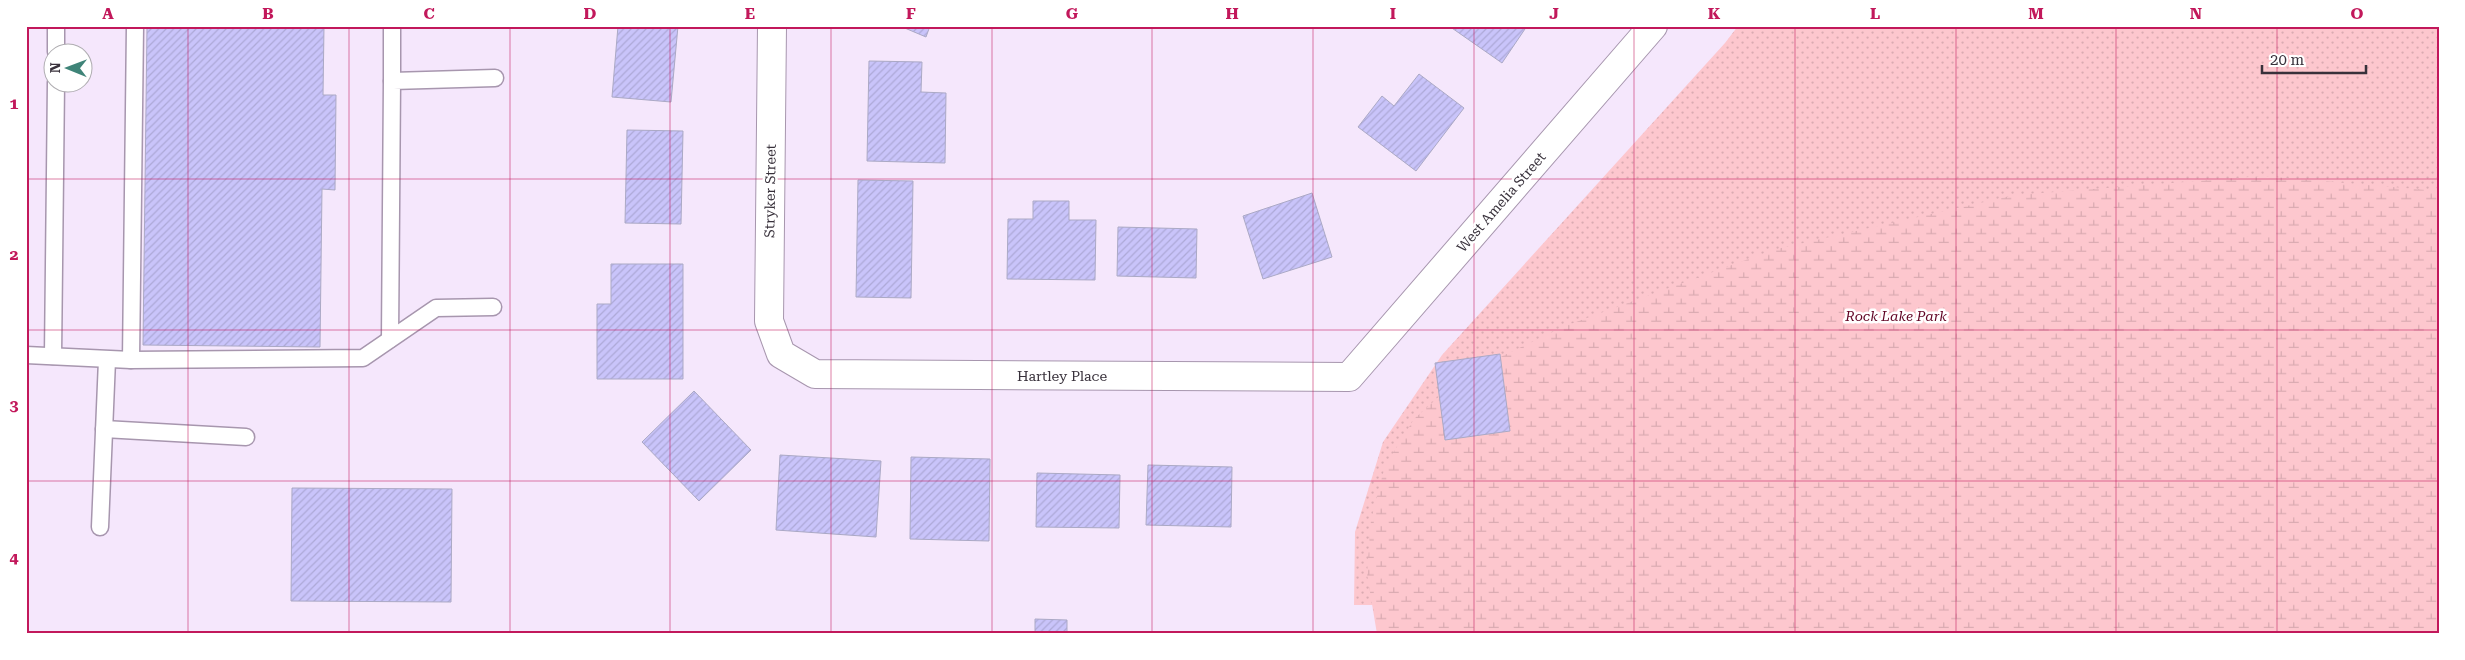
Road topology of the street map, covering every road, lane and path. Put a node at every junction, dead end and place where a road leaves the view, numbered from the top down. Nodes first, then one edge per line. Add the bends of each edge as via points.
1 (56, 26) edge
2 (134, 26) edge
3 (392, 26) edge
4 (772, 26) edge
5 (1653, 26) edge
6 (56, 42) edge
7 (495, 78) dead end
8 (392, 81) junction
9 (56, 92) edge
10 (493, 307) dead end
11 (390, 340) junction
12 (781, 354) joint
13 (26, 355) edge
14 (53, 356) junction
15 (107, 360) junction
16 (130, 360) junction
17 (1349, 377) joint
18 (104, 429) junction
19 (246, 437) dead end
20 (100, 527) dead end

1 - 6 lane
2 - 16 lane
3 - 8 lane
4 - 12 street, Stryker Street via 769,321
5 - 17 street, West Amelia Street
7 - 8 lane
8 - 11 lane
9 - 14 lane
10 - 11 lane via 436,308
11 - 16 lane via 363,358
12 - 17 street, Hartley Place via 816,374
13 - 14 lane
14 - 15 lane
15 - 16 lane
15 - 18 lane
18 - 19 lane
18 - 20 lane

